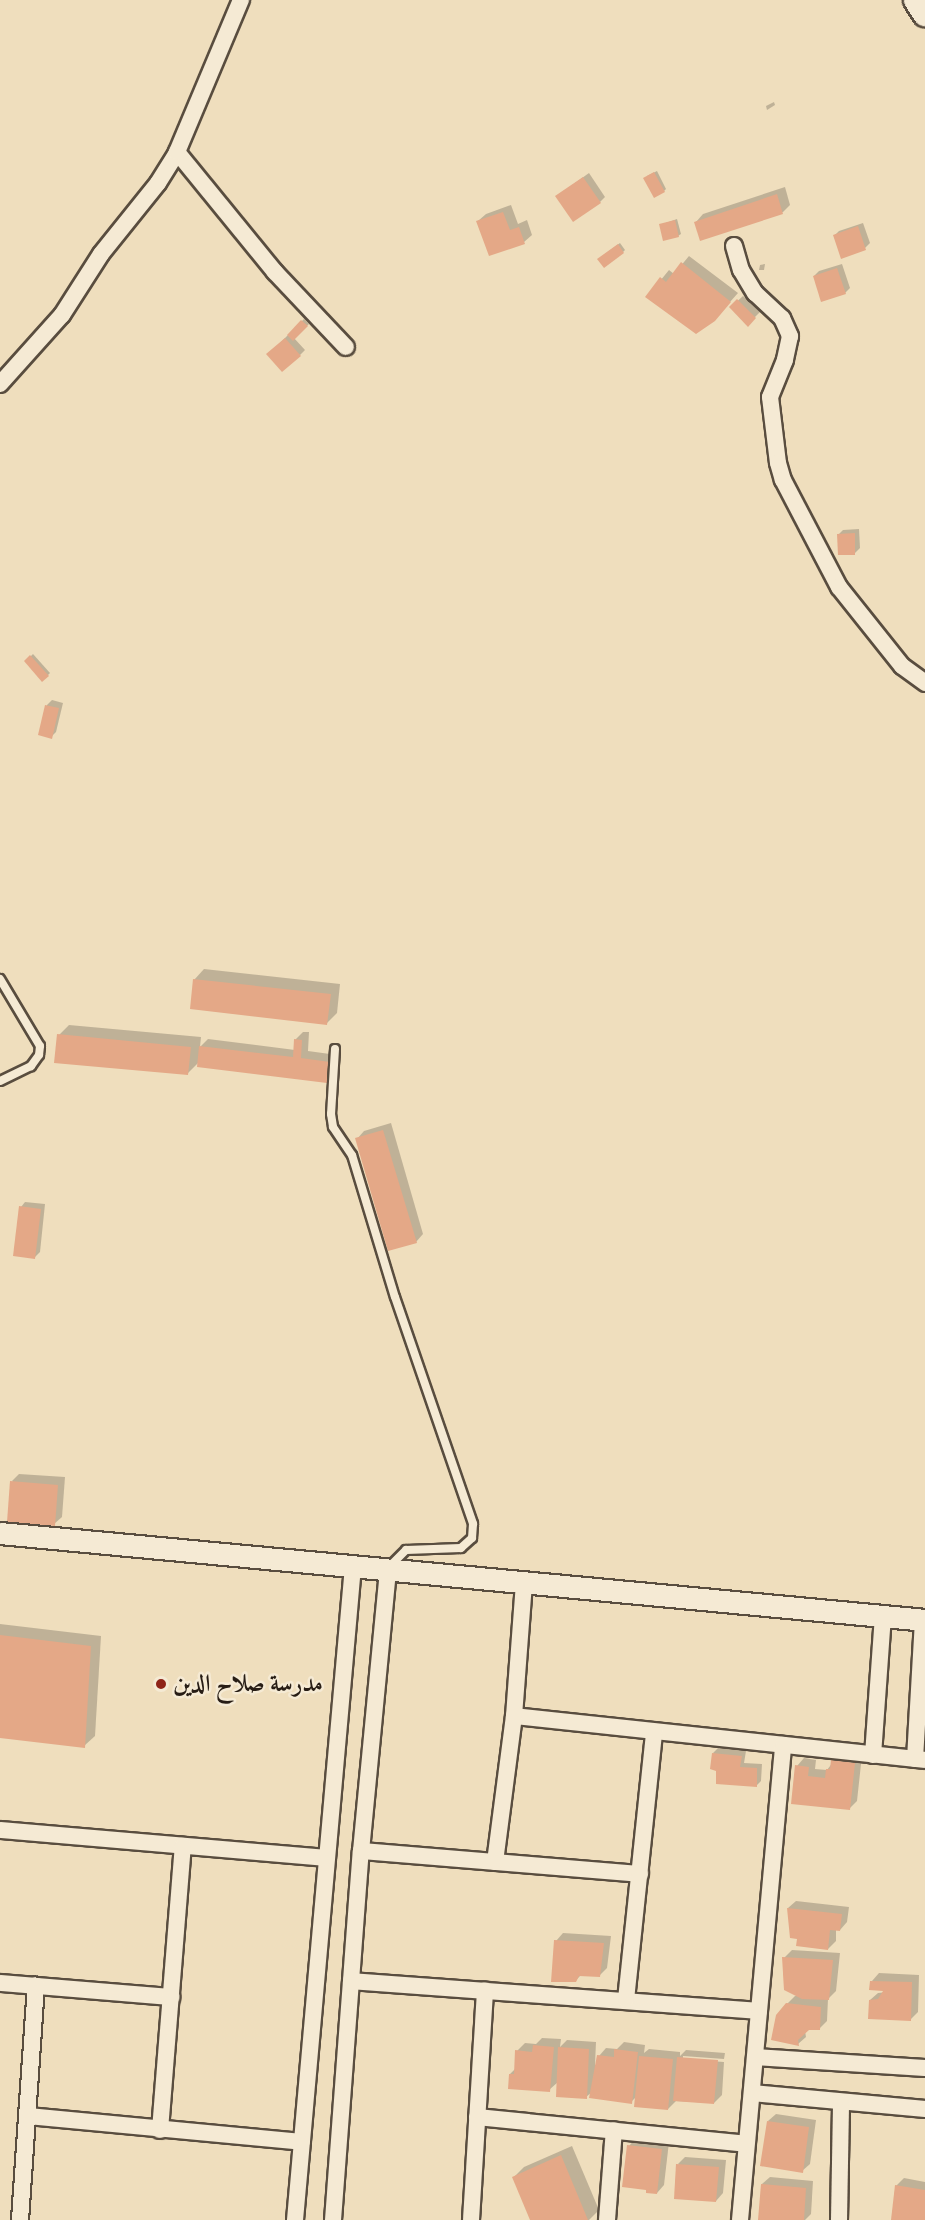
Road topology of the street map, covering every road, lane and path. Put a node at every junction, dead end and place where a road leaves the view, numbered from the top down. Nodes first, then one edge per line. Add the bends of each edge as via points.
1 (241, 0) edge
2 (916, 0) edge
3 (925, 14) edge
4 (177, 152) junction
5 (734, 246) dead end
6 (346, 347) dead end
7 (0, 384) edge
8 (925, 683) edge
9 (0, 979) edge
10 (335, 1049) dead end
11 (0, 1081) edge
12 (0, 1533) edge
13 (353, 1566) junction
14 (388, 1569) junction
15 (524, 1582) junction
16 (883, 1616) junction
17 (924, 1620) edge
18 (514, 1716) junction
19 (654, 1732) junction
20 (783, 1745) junction
21 (873, 1755) junction
22 (920, 1759) edge
23 (0, 1830) edge
24 (183, 1846) junction
25 (362, 1851) junction
26 (325, 1858) junction
27 (495, 1862) junction
28 (640, 1874) junction
29 (351, 1981) junction
30 (0, 1983) edge
31 (36, 1986) junction
32 (485, 1990) junction
33 (171, 1997) junction
34 (626, 2000) junction
35 (759, 2011) junction
36 (755, 2057) junction
37 (925, 2068) edge
38 (752, 2093) junction
39 (841, 2103) junction
40 (925, 2109) edge
41 (28, 2116) junction
42 (477, 2116) junction
43 (160, 2130) junction
44 (614, 2130) junction
45 (302, 2142) junction
46 (746, 2144) junction
47 (20, 2220) edge
48 (295, 2220) edge
49 (333, 2220) edge
50 (471, 2220) edge
51 (607, 2220) edge
52 (740, 2220) edge
53 (839, 2220) edge

1 - 4 street
2 - 3 main road
4 - 6 street via 276,272
4 - 7 street via 158,183 101,254 62,315
5 - 8 street via 741,270 755,293 782,318 790,336 770,397 783,480 839,587 902,666
9 - 11 lane via 40,1046 31,1066
10 - 14 lane via 333,1127 352,1155 395,1296 473,1524 472,1538 461,1548 406,1550
12 - 13 street
13 - 14 street
13 - 26 street
14 - 15 street
14 - 25 street
15 - 16 street
15 - 18 street
16 - 17 street
16 - 21 street
17 - 22 street
18 - 19 street
18 - 27 street
19 - 20 street
19 - 28 street
20 - 21 street
20 - 35 street
21 - 22 street
23 - 24 street
24 - 26 street
24 - 33 street
25 - 27 street
25 - 29 street
26 - 45 street
27 - 28 street
28 - 34 street
29 - 32 street
29 - 49 street
30 - 31 street
31 - 33 street
31 - 41 street
32 - 34 street
32 - 42 street
33 - 43 street
34 - 35 street
35 - 36 street
36 - 37 street
36 - 38 street
38 - 39 street
38 - 46 street
39 - 40 street
39 - 53 street
41 - 43 street
41 - 47 street
42 - 44 street
42 - 50 street
43 - 45 street
44 - 46 street
44 - 51 street
45 - 48 street
46 - 52 street

